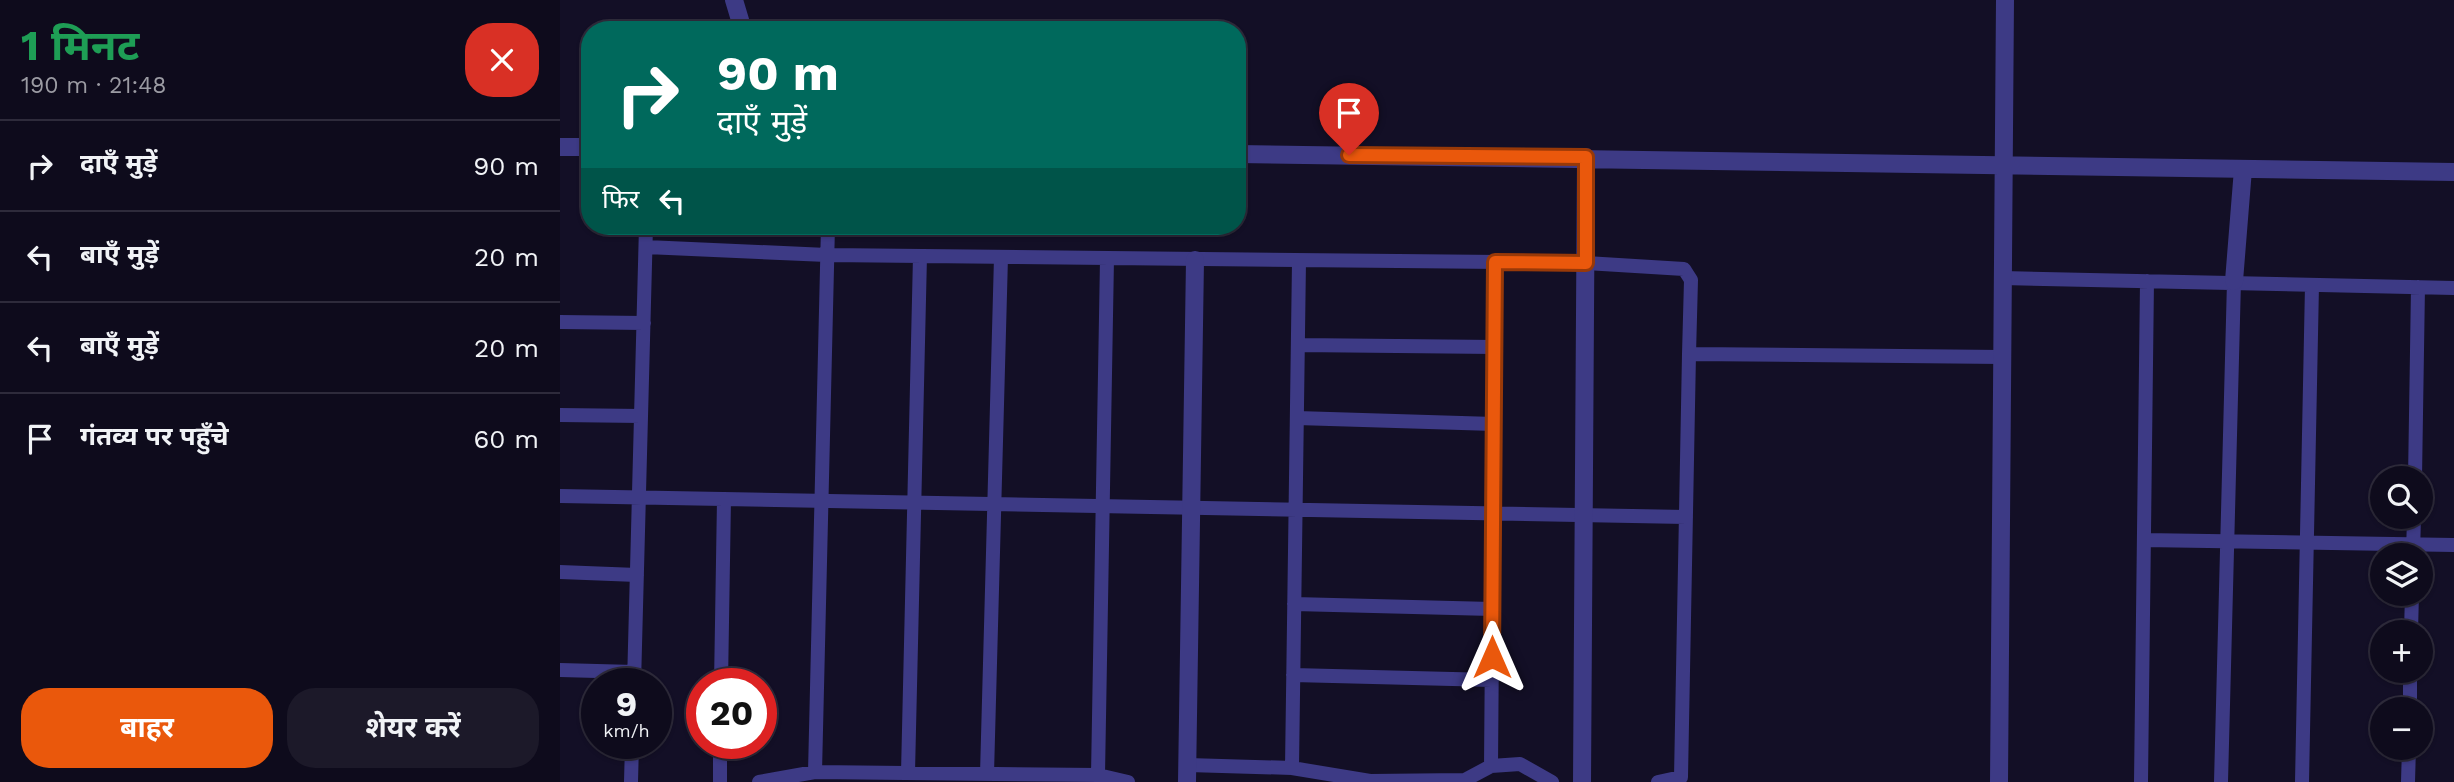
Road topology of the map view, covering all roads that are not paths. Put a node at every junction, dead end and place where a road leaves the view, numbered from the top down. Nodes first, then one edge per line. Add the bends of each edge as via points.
1 (734, 0) edge
2 (2005, 0) edge
3 (740, 21) edge
4 (560, 146) edge
5 (581, 147) edge
6 (1246, 154) edge
7 (1586, 157) junction
8 (2003, 164) junction
9 (2243, 169) junction
10 (2454, 172) edge
11 (646, 235) edge
12 (828, 235) edge
13 (646, 247) junction
14 (827, 255) junction
15 (920, 256) junction
16 (1002, 257) junction
17 (1107, 259) junction
18 (1195, 260) junction
19 (1299, 261) junction
20 (1495, 262) junction
21 (1586, 263) junction
22 (2002, 278) junction
23 (2147, 281) junction
24 (2234, 281) junction
25 (2312, 285) junction
26 (2418, 287) junction
27 (2454, 288) edge
28 (560, 322) edge
29 (644, 323) junction
30 (1298, 345) junction
31 (1495, 347) junction
32 (1689, 355) junction
33 (2002, 357) junction
34 (560, 415) edge
35 (641, 416) junction
36 (1297, 418) junction
37 (1494, 424) junction
38 (2414, 466) edge
39 (560, 496) edge
40 (639, 497) junction
41 (724, 499) junction
42 (821, 501) junction
43 (915, 502) junction
44 (995, 504) junction
45 (1102, 506) junction
46 (1191, 508) junction
47 (1296, 510) junction
48 (1493, 513) junction
49 (1584, 515) junction
50 (1686, 517) junction
51 (2144, 540) junction
52 (2227, 542) junction
53 (2307, 542) junction
54 (2454, 545) edge
55 (2370, 547) edge
56 (2433, 548) edge
57 (560, 572) edge
58 (637, 575) junction
59 (1294, 604) junction
60 (1492, 609) junction
61 (634, 668) edge
62 (721, 668) edge
63 (560, 670) edge
64 (581, 672) edge
65 (1293, 676) junction
66 (1492, 680) junction
67 (632, 759) edge
68 (720, 759) edge
69 (2409, 760) edge
70 (1491, 766) junction
71 (1292, 768) junction
72 (815, 772) junction
73 (908, 773) junction
74 (987, 774) junction
75 (1188, 774) edge
76 (1098, 775) junction
77 (631, 782) edge
78 (720, 782) edge
79 (759, 782) edge
80 (1128, 782) edge
81 (1552, 782) edge
82 (1582, 782) edge
83 (1658, 782) edge
84 (1999, 782) edge
85 (2141, 782) edge
86 (2221, 782) edge
87 (2302, 782) edge
88 (2408, 782) edge

1 - 3 street
2 - 8 street
4 - 5 street
6 - 7 street
7 - 8 street
7 - 21 street
8 - 9 street
8 - 22 street
9 - 10 street
9 - 24 street
11 - 13 lane
12 - 14 lane
13 - 14 lane
13 - 29 lane
14 - 15 lane
14 - 42 lane
15 - 16 lane
15 - 43 lane
16 - 17 lane
16 - 44 lane
17 - 18 lane
17 - 45 lane
18 - 19 lane
18 - 46 street
19 - 20 lane
19 - 30 lane
20 - 21 lane
20 - 31 lane
21 - 32 lane via 1684,269 1691,280
21 - 49 street
22 - 23 lane
22 - 33 street
23 - 24 lane
23 - 51 lane
24 - 25 lane
24 - 52 lane
25 - 26 lane
25 - 53 lane
26 - 27 lane
26 - 38 lane
28 - 29 lane
29 - 35 lane
30 - 31 lane
30 - 36 lane
31 - 37 lane
32 - 33 lane
32 - 50 lane
33 - 84 street
34 - 35 lane
35 - 40 lane
36 - 37 lane
36 - 47 lane
37 - 48 lane
39 - 40 lane
40 - 41 lane
40 - 58 lane
41 - 42 lane
41 - 62 lane
42 - 43 lane
42 - 72 lane
43 - 44 lane
43 - 73 lane
44 - 45 lane
44 - 74 lane
45 - 46 lane
45 - 76 lane
46 - 47 lane
46 - 75 street
47 - 48 lane
47 - 59 lane
48 - 49 lane
48 - 60 lane
49 - 50 lane
49 - 82 street
50 - 83 lane via 1681,777
51 - 52 lane
51 - 85 lane
52 - 53 lane
52 - 86 lane
53 - 55 lane
53 - 87 lane
54 - 56 lane
57 - 58 lane
58 - 61 lane
59 - 60 lane
59 - 65 lane
60 - 66 lane
63 - 64 lane
65 - 66 lane
65 - 71 lane
66 - 70 lane
67 - 77 lane
68 - 78 lane
69 - 88 lane
70 - 71 lane via 1465,780 1370,781
70 - 81 lane via 1520,764
71 - 75 lane
72 - 73 lane
72 - 79 lane
73 - 74 lane
74 - 76 lane
76 - 80 lane

